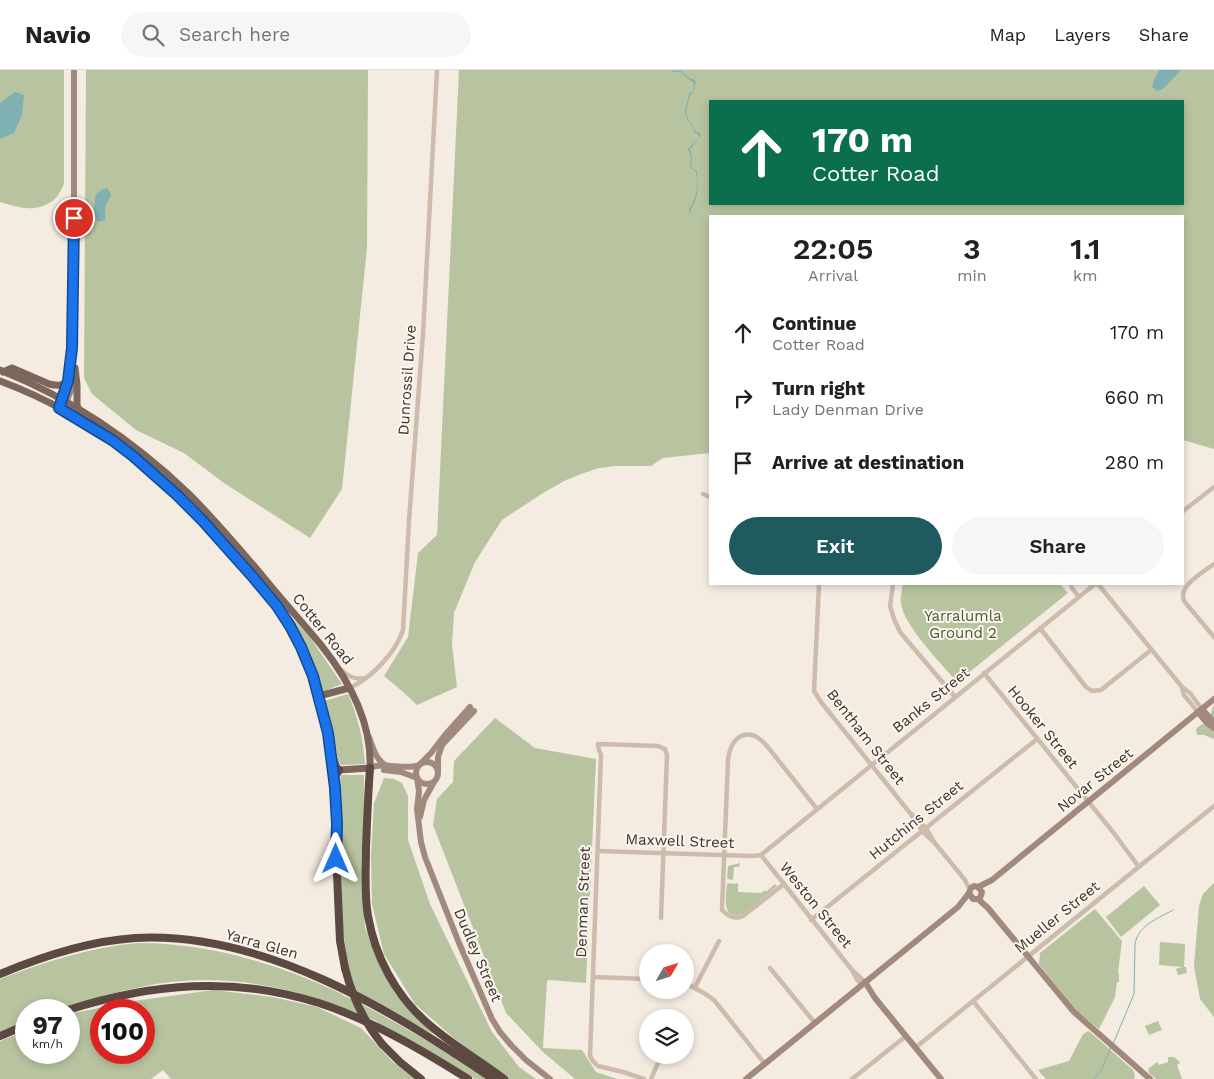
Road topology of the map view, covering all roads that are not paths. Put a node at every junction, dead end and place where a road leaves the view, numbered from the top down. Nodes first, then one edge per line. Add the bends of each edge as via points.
1 (74, 70) edge
2 (437, 70) edge
3 (72, 348) junction
4 (75, 368) junction
5 (2, 371) edge
6 (0, 381) edge
7 (68, 381) junction
8 (64, 401) junction
9 (61, 409) junction
10 (79, 410) junction
11 (1214, 487) edge
12 (703, 494) dead end
13 (709, 497) edge
14 (1184, 510) edge
15 (1214, 564) edge
16 (819, 585) edge
17 (893, 585) edge
18 (1071, 585) edge
19 (1095, 585) edge
20 (1097, 585) edge
21 (1079, 597) junction
22 (1040, 628) junction
23 (1214, 638) edge
24 (1151, 650) junction
25 (333, 661) junction
26 (984, 674) junction
27 (366, 678) junction
28 (350, 688) junction
29 (319, 696) junction
30 (955, 697) junction
31 (1214, 699) edge
32 (1200, 710) junction
33 (364, 725) junction
34 (1214, 728) edge
35 (1037, 739) junction
36 (330, 742) junction
37 (420, 764) junction
38 (872, 765) junction
39 (387, 766) junction
40 (370, 768) junction
41 (339, 770) junction
42 (438, 772) junction
43 (417, 778) junction
44 (434, 782) junction
45 (335, 788) junction
46 (1088, 802) junction
47 (1214, 806) edge
48 (817, 809) junction
49 (420, 820) junction
50 (924, 829) junction
51 (598, 851) junction
52 (663, 853) junction
53 (724, 855) junction
54 (761, 855) junction
55 (1139, 867) junction
56 (784, 884) junction
57 (976, 893) junction
58 (660, 918) dead end
59 (811, 920) junction
60 (718, 941) dead end
61 (1028, 956) junction
62 (770, 968) dead end
63 (0, 974) edge
64 (593, 977) junction
65 (639, 980) edge
66 (864, 984) junction
67 (695, 987) joint
68 (973, 1001) junction
69 (80, 1007) edge
70 (815, 1023) junction
71 (15, 1030) edge
72 (0, 1036) edge
73 (906, 1036) junction
74 (916, 1048) junction
75 (658, 1064) edge
76 (765, 1064) junction
77 (421, 1079) edge
78 (468, 1079) edge
79 (493, 1079) edge
80 (504, 1079) edge
81 (550, 1079) edge
82 (644, 1079) edge
83 (651, 1079) edge
84 (746, 1079) edge
85 (852, 1079) edge
86 (941, 1079) edge
87 (1036, 1079) edge
88 (1148, 1079) edge

1 - 3 main road
2 - 27 street, Dunrossil Drive via 404,623 402,635 393,651
3 - 4 main road
3 - 7 main road
4 - 8 main road via 72,388
4 - 10 main road
5 - 7 main road via 12,368 56,386
5 - 8 main road, Cotter Road
6 - 9 main road, Cotter Road
7 - 8 main road
8 - 9 main road
8 - 10 main road, Cotter Road
9 - 29 main road, Cotter Road via 133,456 207,525 286,619 308,662
10 - 25 main road, Cotter Road via 142,453 188,493
11 - 14 street
12 - 13 street
15 - 23 street via 1184,589 1183,595 1184,601
16 - 38 street, Bentham Street via 814,691
17 - 30 street via 890,606 900,632
18 - 21 street
19 - 21 street, Banks Street
20 - 24 street
21 - 22 street, Banks Street
22 - 24 street via 1092,691 1101,690
22 - 26 street, Banks Street
24 - 32 street via 1182,687 1184,695
25 - 27 street via 349,676
25 - 28 main road, Cotter Road
26 - 30 street, Banks Street
26 - 35 street, Hooker Street
27 - 28 street, Dunrossil Drive
28 - 29 main road
28 - 33 main road, Cotter Road
29 - 36 main road, Cotter Road
30 - 38 street, Banks Street
31 - 32 main road, Novar Street
32 - 34 main road
32 - 46 main road, Novar Street
33 - 39 main road via 377,757
33 - 40 main road, Cotter Road
35 - 46 street, Hooker Street
35 - 50 street, Hutchins Street
36 - 41 main road, Cotter Road
36 - 45 highway
37 - 39 main road
37 - 42 main road via 432,762
37 - 42 main road via 472,709 442,745
37 - 43 main road
38 - 48 street, Banks Street
38 - 50 street, Bentham Street
39 - 40 main road
40 - 41 main road
40 - 43 main road via 374,771 394,770
40 - 80 highway via 366,894 373,938 380,957 400,993 420,1016 445,1038
41 - 45 highway via 335,776
42 - 44 main road
43 - 44 main road via 424,784
43 - 49 main road, Dudley Street
44 - 49 main road, Dudley Street via 424,800
45 - 77 highway, bridge via 340,941 344,968 366,1022 382,1044
46 - 55 street, Hooker Street
46 - 57 main road, Novar Street
47 - 55 street, Mueller Street
48 - 53 street via 763,741 754,735 741,736 729,750
48 - 54 street, Banks Street
49 - 81 main road, Dudley Street via 421,842 428,865 492,1018 516,1050
50 - 57 street, Bentham Street
50 - 59 street, Hutchins Street
51 - 52 street, Maxwell Street
51 - 52 street, Denman Street via 601,755 598,744 665,749
51 - 64 street, Denman Street
52 - 53 street, Maxwell Street
52 - 58 street
53 - 54 street, Maxwell Street
53 - 56 street via 722,910 734,918 744,916
54 - 56 street, Weston Street
55 - 61 street, Mueller Street
56 - 59 street, Weston Street
57 - 61 main road, Bentham Street
57 - 66 main road, Novar Street
59 - 66 street, Weston Street
60 - 67 street
61 - 68 street, Mueller Street
61 - 88 main road, Bentham Street via 1074,1012
62 - 70 street
63 - 79 highway, Yarra Glen via 54,955 115,940 156,938 217,945 298,968 342,988 430,1038
64 - 65 street
64 - 82 street, Denman Street via 590,1056 598,1066
66 - 70 main road, Novar Street
66 - 73 main road, Weston Street
67 - 76 street via 714,1000
68 - 74 street, Mueller Street
68 - 87 street
69 - 78 highway via 153,989 209,985 257,988 338,1010 396,1037
70 - 76 main road, Novar Street
71 - 72 highway
73 - 74 main road, Weston Street
73 - 85 street
74 - 86 main road, Weston Street
75 - 83 street
76 - 84 main road, Novar Street

